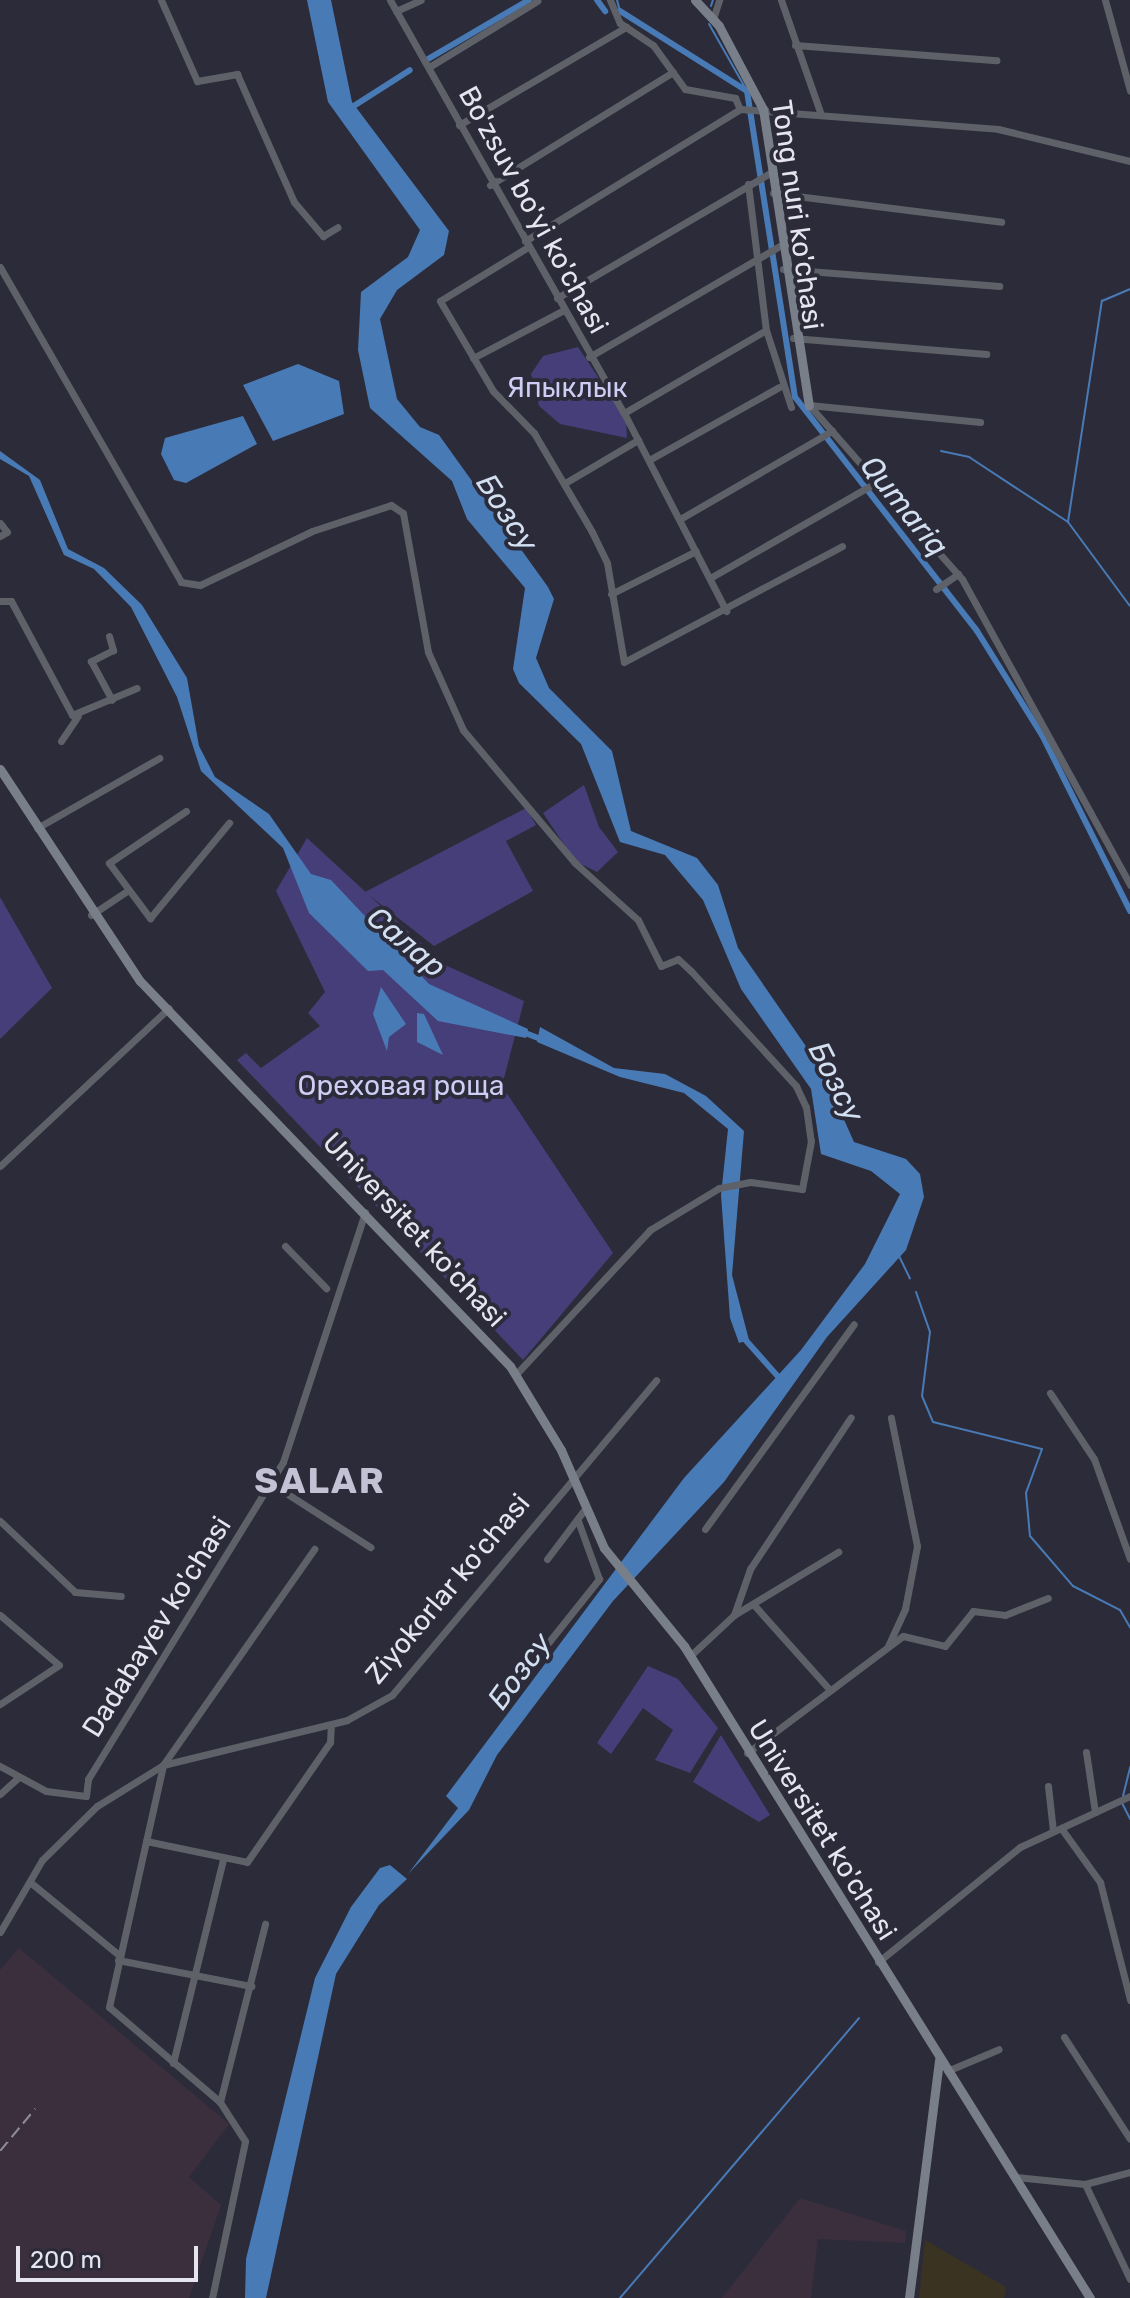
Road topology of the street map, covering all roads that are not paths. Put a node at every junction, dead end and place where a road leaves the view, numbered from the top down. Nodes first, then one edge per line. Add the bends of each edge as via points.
1 (161, 0) edge
2 (390, 0) edge
3 (421, 0) edge
4 (610, 0) edge
5 (695, 0) edge
6 (719, 0) edge
7 (781, 0) edge
8 (1105, 0) edge
9 (537, 1) edge
10 (396, 11) junction
11 (713, 19) junction
12 (626, 27) junction
13 (795, 45) junction
14 (996, 60) dead end
15 (429, 67) junction
16 (673, 72) junction
17 (1130, 91) edge
18 (744, 109) junction
19 (760, 109) junction
20 (821, 115) junction
21 (459, 125) junction
22 (1130, 161) edge
23 (770, 173) junction
24 (750, 183) junction
25 (490, 185) junction
26 (772, 193) junction
27 (1001, 222) dead end
28 (338, 227) dead end
29 (527, 244) junction
30 (780, 246) junction
31 (757, 257) junction
32 (0, 267) edge
33 (783, 269) junction
34 (999, 286) dead end
35 (557, 298) junction
36 (564, 310) junction
37 (766, 330) junction
38 (793, 338) junction
39 (986, 354) dead end
40 (589, 357) junction
41 (473, 358) junction
42 (779, 387) junction
43 (809, 405) junction
44 (791, 407) dead end
45 (624, 413) junction
46 (980, 422) dead end
47 (830, 433) junction
48 (638, 440) junction
49 (649, 460) junction
50 (565, 483) junction
51 (873, 484) junction
52 (680, 519) junction
53 (0, 523) edge
54 (0, 536) edge
55 (842, 546) dead end
56 (696, 551) junction
57 (955, 576) junction
58 (710, 578) junction
59 (937, 588) dead end
60 (611, 594) junction
61 (0, 601) edge
62 (726, 611) junction
63 (109, 636) dead end
64 (137, 688) dead end
65 (112, 700) junction
66 (78, 716) junction
67 (61, 741) dead end
68 (159, 758) dead end
69 (0, 769) edge
70 (186, 811) dead end
71 (229, 823) dead end
72 (37, 828) junction
73 (1130, 885) edge
74 (127, 891) junction
75 (91, 915) junction
76 (169, 1008) junction
77 (0, 1166) edge
78 (366, 1210) junction
79 (285, 1246) dead end
80 (326, 1288) dead end
81 (854, 1324) dead end
82 (516, 1374) junction
83 (656, 1380) dead end
84 (1050, 1393) dead end
85 (851, 1417) dead end
86 (891, 1418) dead end
87 (573, 1481) junction
88 (272, 1484) junction
89 (584, 1510) junction
90 (0, 1521) edge
91 (578, 1521) junction
92 (705, 1529) dead end
93 (370, 1547) dead end
94 (314, 1549) dead end
95 (838, 1552) dead end
96 (547, 1559) dead end
97 (1130, 1559) edge
98 (121, 1596) dead end
99 (1048, 1598) dead end
100 (754, 1605) junction
101 (0, 1615) edge
102 (734, 1615) junction
103 (887, 1648) junction
104 (690, 1656) junction
105 (520, 1678) dead end
106 (830, 1690) junction
107 (0, 1704) edge
108 (331, 1725) junction
109 (1086, 1752) dead end
110 (746, 1753) junction
111 (163, 1765) junction
112 (0, 1766) edge
113 (18, 1778) junction
114 (1048, 1786) dead end
115 (0, 1794) edge
116 (86, 1796) junction
117 (1130, 1796) edge
118 (97, 1806) junction
119 (1095, 1812) junction
120 (1057, 1830) junction
121 (146, 1841) junction
122 (223, 1859) junction
123 (30, 1882) junction
124 (265, 1924) dead end
125 (2, 1926) edge
126 (119, 1958) junction
127 (878, 1962) junction
128 (195, 1975) junction
129 (251, 1986) junction
130 (1130, 2000) edge
131 (1064, 2037) dead end
132 (999, 2049) dead end
133 (939, 2059) junction
134 (173, 2063) junction
135 (947, 2071) junction
136 (957, 2087) junction
137 (937, 2100) junction
138 (220, 2102) junction
139 (1130, 2139) edge
140 (1130, 2172) edge
141 (1016, 2177) junction
142 (1085, 2184) junction
143 (1130, 2279) edge
144 (212, 2298) edge
145 (909, 2298) edge
146 (1090, 2298) edge

1 - 28 street via 197,81 237,74 294,202 323,236
2 - 10 street, Bo'zsuv bo'yi ko'chasi
3 - 10 street
4 - 12 street
5 - 11 main road, Tong nuri ko'chasi
6 - 11 street
7 - 13 street
8 - 17 street
9 - 15 street
10 - 15 street, Bo'zsuv bo'yi ko'chasi
11 - 19 main road, Tong nuri ko'chasi
12 - 16 street via 653,45
12 - 21 street
13 - 14 street
13 - 20 street
15 - 21 street, Bo'zsuv bo'yi ko'chasi
16 - 18 street via 685,89 735,98
16 - 25 street
18 - 19 street
18 - 29 street
19 - 20 street
19 - 23 main road, Tong nuri ko'chasi
20 - 22 street via 998,129
21 - 25 street, Bo'zsuv bo'yi ko'chasi
23 - 24 street
23 - 26 main road, Tong nuri ko'chasi
24 - 31 street
24 - 35 street
25 - 29 street, Bo'zsuv bo'yi ko'chasi
26 - 27 street
26 - 30 main road, Tong nuri ko'chasi
29 - 35 street, Bo'zsuv bo'yi ko'chasi
29 - 41 street via 440,301
30 - 31 street
30 - 33 main road, Tong nuri ko'chasi
31 - 37 street
31 - 40 street
32 - 82 street via 181,582 200,585 312,531 391,505 403,513 428,652 463,730 575,863 638,920 661,966 678,959 691,971 796,1086 806,1107 811,1141 802,1189 743,1184 719,1188 625,1250
33 - 34 street
33 - 38 main road, Tong nuri ko'chasi
35 - 36 street, Bo'zsuv bo'yi ko'chasi
36 - 40 street, Bo'zsuv bo'yi ko'chasi
36 - 41 street
37 - 42 street
37 - 45 street
38 - 39 street
38 - 43 main road, Tong nuri ko'chasi
40 - 45 street, Bo'zsuv bo'yi ko'chasi
41 - 50 street
42 - 44 street
42 - 49 street
43 - 46 street
43 - 47 street
45 - 48 street, Bo'zsuv bo'yi ko'chasi
47 - 51 street
47 - 52 street
48 - 49 street, Bo'zsuv bo'yi ko'chasi
48 - 50 street
49 - 52 street, Bo'zsuv bo'yi ko'chasi
50 - 60 street via 607,563
51 - 57 street
51 - 58 street
52 - 56 street, Bo'zsuv bo'yi ko'chasi
53 - 54 street via 7,532
55 - 62 street
56 - 58 street, Bo'zsuv bo'yi ko'chasi
56 - 60 street
57 - 59 street
57 - 73 street
58 - 62 street, Bo'zsuv bo'yi ko'chasi
60 - 62 street via 624,662
61 - 66 street via 11,601
63 - 65 street via 113,650 91,661
64 - 65 street
65 - 66 street
66 - 67 street
68 - 72 street
69 - 72 main road, Universitet ko'chasi
70 - 74 street via 109,863
71 - 74 street via 150,918
72 - 75 main road, Universitet ko'chasi
74 - 75 street
75 - 76 main road, Universitet ko'chasi
76 - 77 street
76 - 78 main road, Universitet ko'chasi
78 - 82 main road, Universitet ko'chasi
78 - 88 street, Dadabayev ko'chasi
79 - 80 street
81 - 92 street
82 - 87 main road, Universitet ko'chasi
83 - 87 street, Ziyokorlar ko'chasi
84 - 97 street via 1094,1459
85 - 102 street via 750,1569
86 - 103 street via 917,1546 905,1609
87 - 89 main road, Universitet ko'chasi
87 - 108 street, Ziyokorlar ko'chasi via 392,1695
88 - 93 street
88 - 116 street, Dadabayev ko'chasi via 84,1785
89 - 91 street
89 - 104 main road, Universitet ko'chasi via 612,1559
90 - 98 street via 75,1592
91 - 96 street
91 - 105 street via 599,1579
94 - 111 street
95 - 100 street
99 - 103 street via 1005,1615 973,1611 945,1646 910,1633
100 - 102 street
100 - 106 street
101 - 107 street via 59,1665
102 - 104 street
103 - 106 street
104 - 110 main road, Universitet ko'chasi
106 - 110 street
108 - 111 street, Ziyokorlar ko'chasi
108 - 122 street via 330,1742 252,1857 239,1864
109 - 119 street
110 - 127 main road, Universitet ko'chasi
111 - 118 street, Ziyokorlar ko'chasi
111 - 121 street
112 - 113 street
113 - 115 street
113 - 116 street
114 - 120 street
116 - 118 street
117 - 119 street
118 - 123 street, Ziyokorlar ko'chasi
119 - 120 street
120 - 127 street via 1020,1847
120 - 130 street via 1100,1882
121 - 122 street
121 - 126 street
122 - 128 street
123 - 125 street, Ziyokorlar ko'chasi
123 - 126 street
124 - 129 street
126 - 128 street
126 - 134 street via 109,2007
127 - 133 main road, Universitet ko'chasi
128 - 129 street
128 - 134 street
129 - 138 street
131 - 139 street
132 - 135 street
133 - 135 main road, Universitet ko'chasi
133 - 137 main road
134 - 138 street
135 - 136 main road, Universitet ko'chasi
136 - 137 main road
136 - 141 main road, Universitet ko'chasi
137 - 145 main road
138 - 144 street via 245,2141
140 - 142 street
141 - 142 street
141 - 146 main road, Universitet ko'chasi
142 - 143 street

